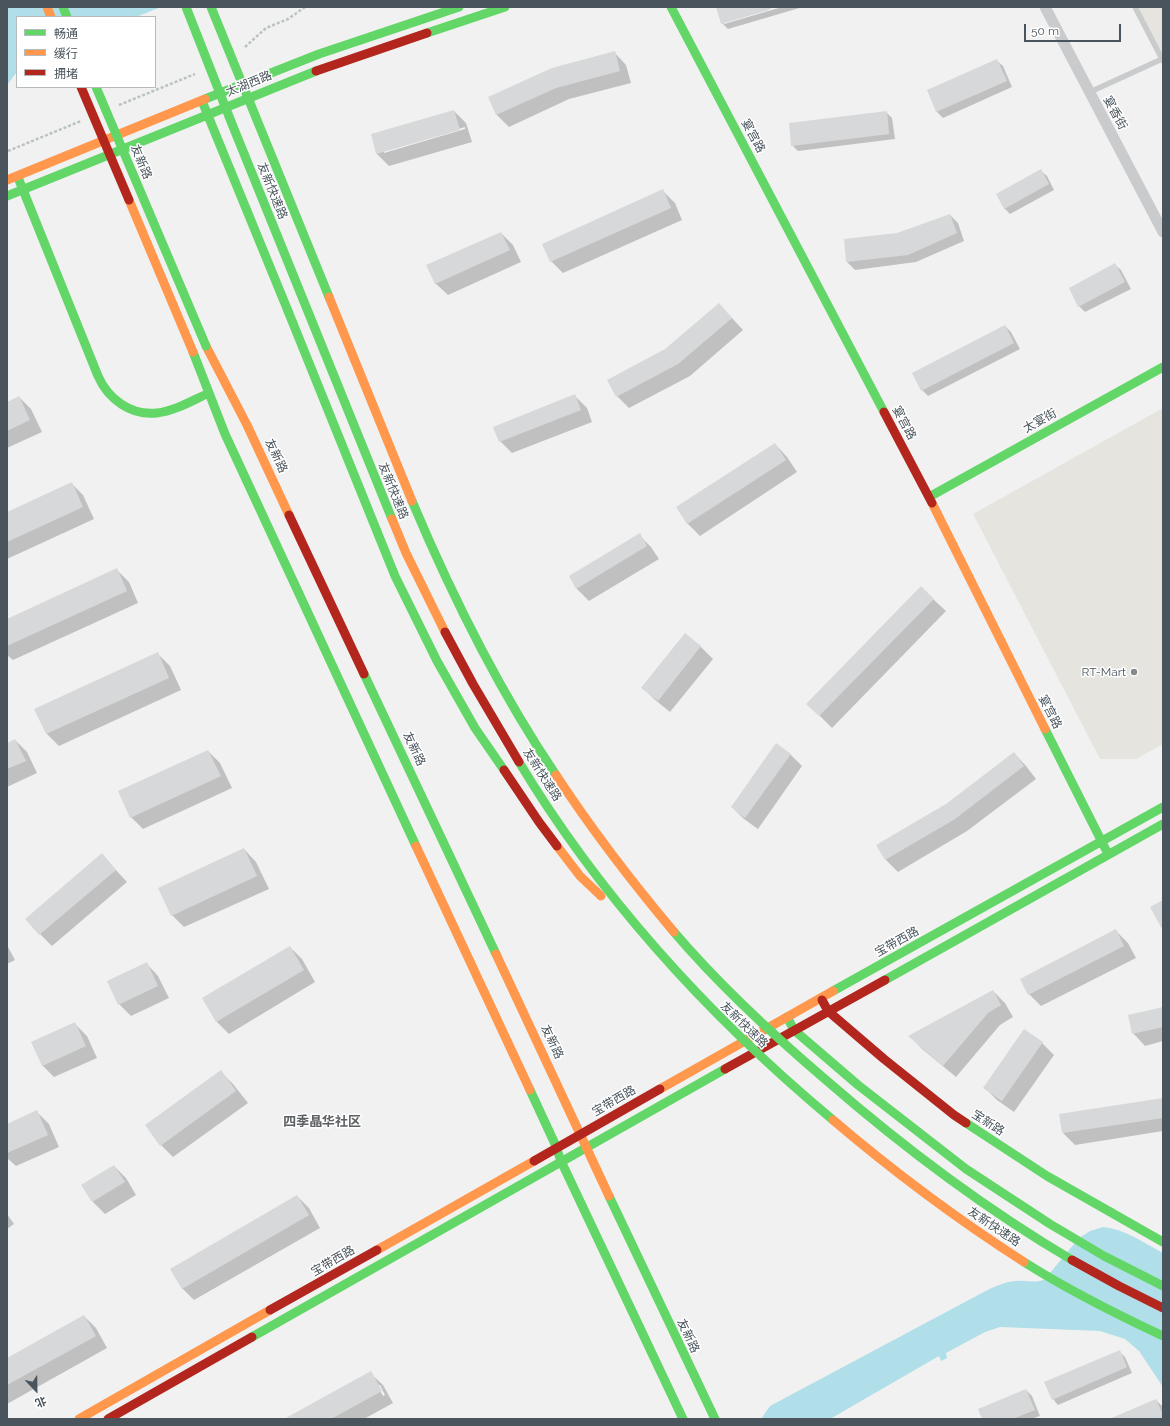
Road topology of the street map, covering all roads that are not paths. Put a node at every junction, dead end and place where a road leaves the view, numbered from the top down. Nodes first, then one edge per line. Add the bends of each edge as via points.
1 (62, 7) edge
2 (186, 7) edge
3 (211, 7) edge
4 (460, 7) edge
5 (506, 7) edge
6 (671, 7) edge
7 (1045, 7) edge
8 (1135, 7) edge
9 (66, 16) edge
10 (1163, 60) edge
11 (81, 88) edge
12 (96, 88) edge
13 (1090, 92) junction
14 (202, 101) junction
15 (208, 114) junction
16 (18, 176) junction
17 (7, 180) edge
18 (23, 190) junction
19 (7, 196) edge
20 (1163, 232) edge
21 (1163, 367) edge
22 (209, 393) junction
23 (929, 497) junction
24 (1163, 807) edge
25 (1163, 824) edge
26 (1101, 841) junction
27 (1108, 854) junction
28 (664, 956) junction
29 (821, 998) junction
30 (828, 1011) junction
31 (787, 1017) junction
32 (794, 1030) junction
33 (581, 1134) junction
34 (586, 1147) junction
35 (556, 1148) junction
36 (561, 1161) junction
37 (1163, 1242) edge
38 (1163, 1286) edge
39 (1163, 1308) edge
40 (1163, 1336) edge
41 (80, 1419) edge
42 (108, 1419) edge
43 (683, 1419) edge
44 (715, 1419) edge

1 - 9 main road
2 - 28 main road, 友新快速路, bridge via 400,539 431,607 490,716 537,790 606,889
3 - 39 main road, 友新快速路, bridge via 366,390 454,595 491,667 545,760 583,815 667,923 716,978 789,1050 870,1119 963,1191 1011,1223 1112,1283
4 - 14 main road, 太湖西路 via 319,54
5 - 15 main road, 太湖西路 via 324,68
6 - 23 main road, 宴宫路
7 - 13 street, 宴香街
8 - 10 lane
10 - 13 lane
11 - 22 main road, bridge
12 - 33 main road, 友新路, bridge via 206,346 248,425
13 - 20 street, 宴香街
14 - 15 main road
14 - 16 main road, 太湖西路
15 - 18 main road, 太湖西路
15 - 28 main road, bridge via 395,576 414,617 475,728 562,855 580,876
16 - 17 main road, 太湖西路
16 - 18 main road
18 - 19 main road, 太湖西路
18 - 22 main road via 95,367 110,394 125,407 151,413 170,409
21 - 23 main road, 太宴街
22 - 35 main road via 225,434
23 - 26 main road, 宴宫路
24 - 26 main road, 宝带西路
25 - 27 main road
26 - 27 main road, 宴宫路
26 - 29 main road, 宝带西路
27 - 30 main road
28 - 40 main road, 友新快速路, bridge via 713,1011 769,1066 898,1174 1046,1275
29 - 30 main road, 宝新路
29 - 31 main road, 宝带西路
30 - 32 main road
30 - 37 main road, 宝新路 via 954,1115 1047,1176
31 - 32 main road
31 - 33 main road, 宝带西路
32 - 34 main road
32 - 38 main road via 858,1085 966,1169 1050,1224 1104,1256
33 - 34 main road, 友新路
33 - 35 main road, 宝带西路
34 - 36 main road
34 - 44 main road, 友新路
35 - 36 main road
35 - 41 main road, 宝带西路
36 - 42 main road
36 - 43 main road

